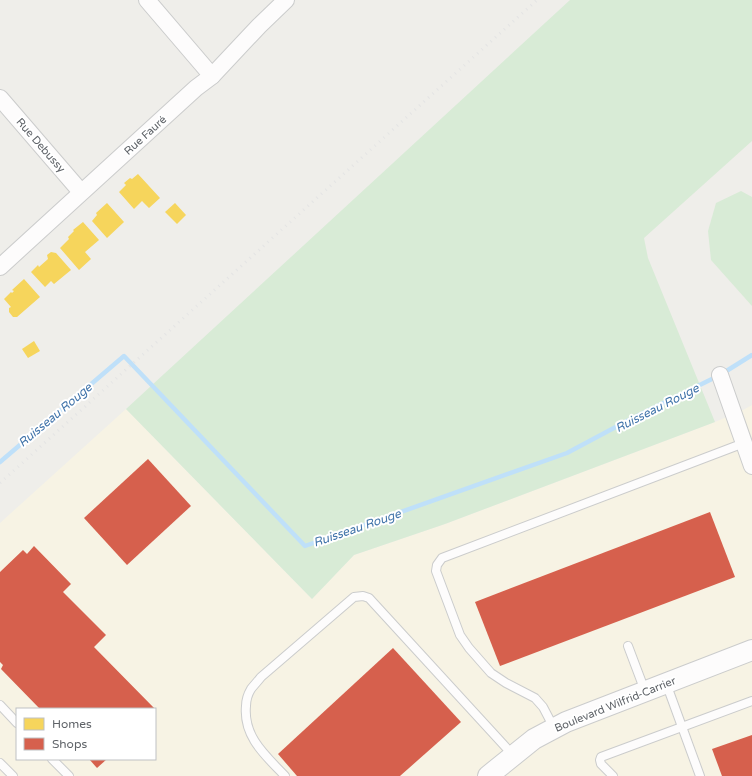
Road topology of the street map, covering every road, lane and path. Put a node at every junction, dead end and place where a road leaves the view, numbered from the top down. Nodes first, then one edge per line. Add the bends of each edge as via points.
1 (147, 0) edge
2 (286, 0) edge
3 (212, 76) junction
4 (0, 98) edge
5 (82, 192) junction
6 (0, 267) edge
7 (720, 375) dead end
8 (744, 443) junction
9 (752, 466) edge
10 (628, 646) dead end
11 (752, 650) edge
12 (666, 683) junction
13 (645, 692) junction
14 (752, 701) edge
15 (0, 705) edge
16 (16, 722) edge
17 (682, 727) junction
18 (554, 728) junction
19 (513, 755) junction
20 (53, 760) edge
21 (0, 763) edge
22 (13, 776) edge
23 (69, 776) edge
24 (285, 776) edge
25 (488, 776) edge
26 (613, 776) edge
27 (700, 776) edge

1 - 3 street
2 - 3 street, Rue Fauré
3 - 5 street, Rue Fauré
4 - 5 street, Rue Debussy
5 - 6 street, Rue Fauré
7 - 8 street
8 - 9 street
8 - 18 lane via 442,558 437,565 436,572 457,628 469,648 491,673 535,698
10 - 13 lane
11 - 12 street, Boulevard Wilfrid-Carrier
12 - 13 street, Boulevard Wilfrid-Carrier
12 - 17 lane
13 - 18 street, Boulevard Wilfrid-Carrier
14 - 17 lane
15 - 16 lane
17 - 26 lane via 601,757 601,764
17 - 27 lane
18 - 19 street, Boulevard Wilfrid-Carrier
19 - 24 lane via 369,598 363,596 354,597 250,689 245,716 248,730 258,748
19 - 25 street, Boulevard Wilfrid-Carrier
20 - 23 lane
21 - 22 lane

